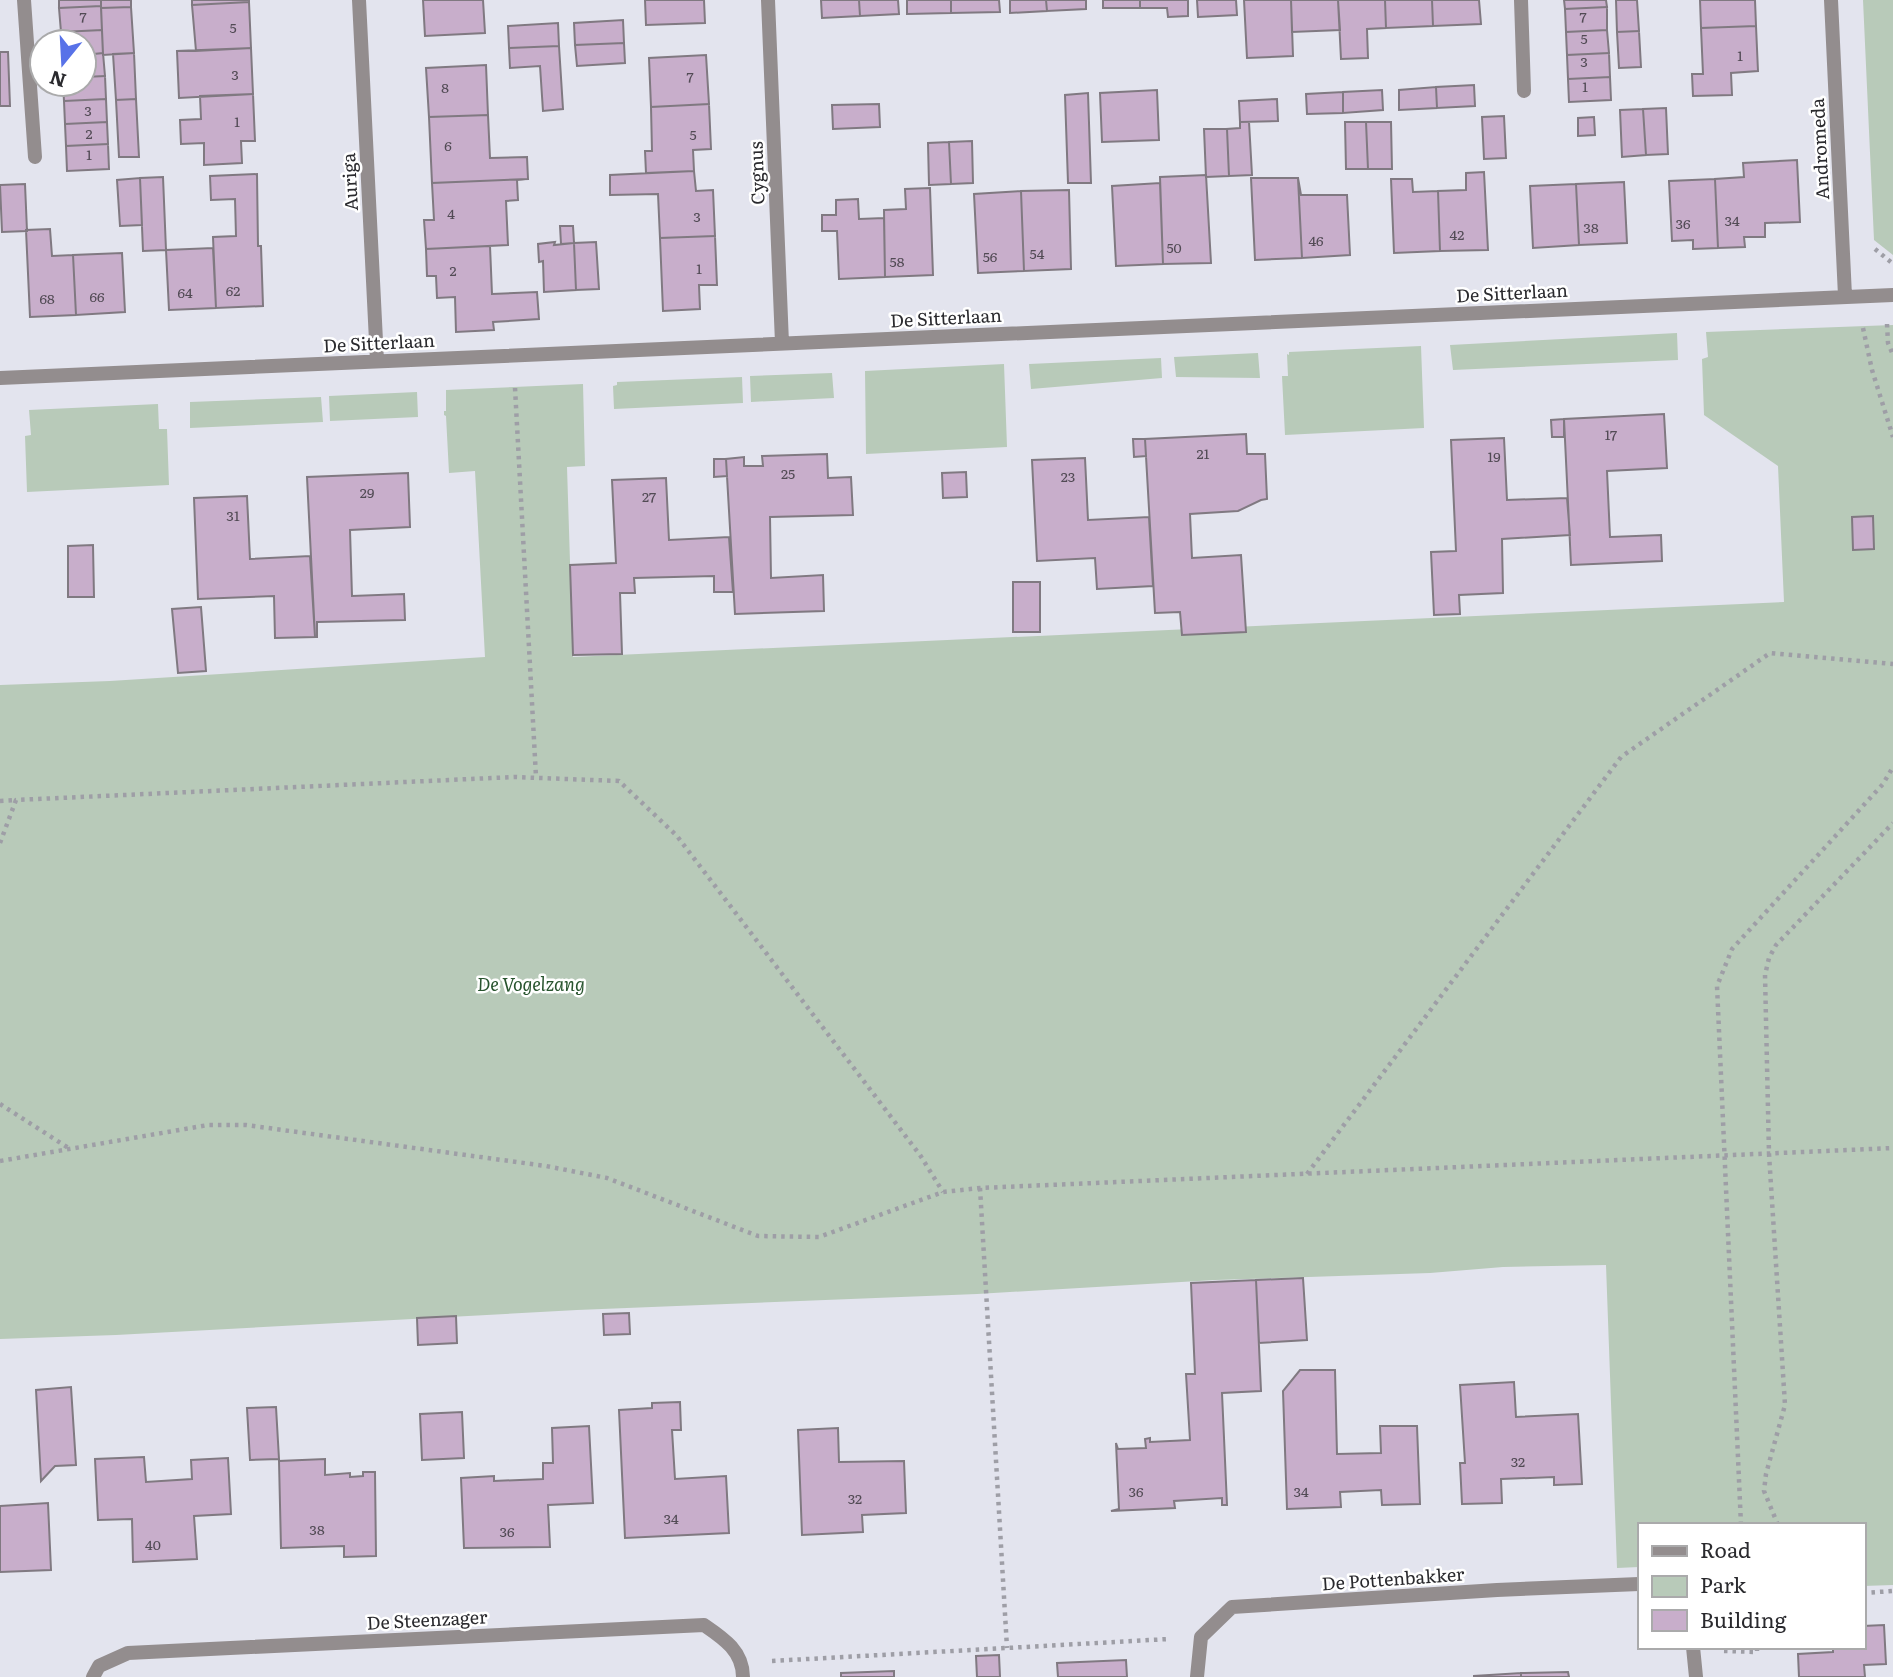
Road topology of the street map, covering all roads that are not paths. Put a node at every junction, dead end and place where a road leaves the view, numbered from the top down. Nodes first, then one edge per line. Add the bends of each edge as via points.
1 (24, 0) edge
2 (359, 0) edge
3 (768, 0) edge
4 (1521, 0) edge
5 (1831, 0) edge
6 (1524, 91) dead end
7 (35, 157) dead end
8 (1893, 295) edge
9 (1850, 296) junction
10 (782, 344) junction
11 (377, 361) junction
12 (0, 378) edge
13 (1638, 1584) edge
14 (1693, 1649) edge
15 (741, 1670) edge
16 (93, 1677) edge
17 (1197, 1677) edge
18 (1696, 1677) edge

1 - 7 street
2 - 11 street, Auriga
3 - 10 street, Cygnus
4 - 6 street
5 - 9 street, Andromeda
8 - 9 street, De Sitterlaan
9 - 10 street, De Sitterlaan
10 - 11 street, De Sitterlaan
11 - 12 street, De Sitterlaan
13 - 17 street, De Pottenbakker via 1232,1607 1201,1637
14 - 18 street
15 - 16 street, De Steenzager via 730,1643 704,1625 128,1653 99,1665

